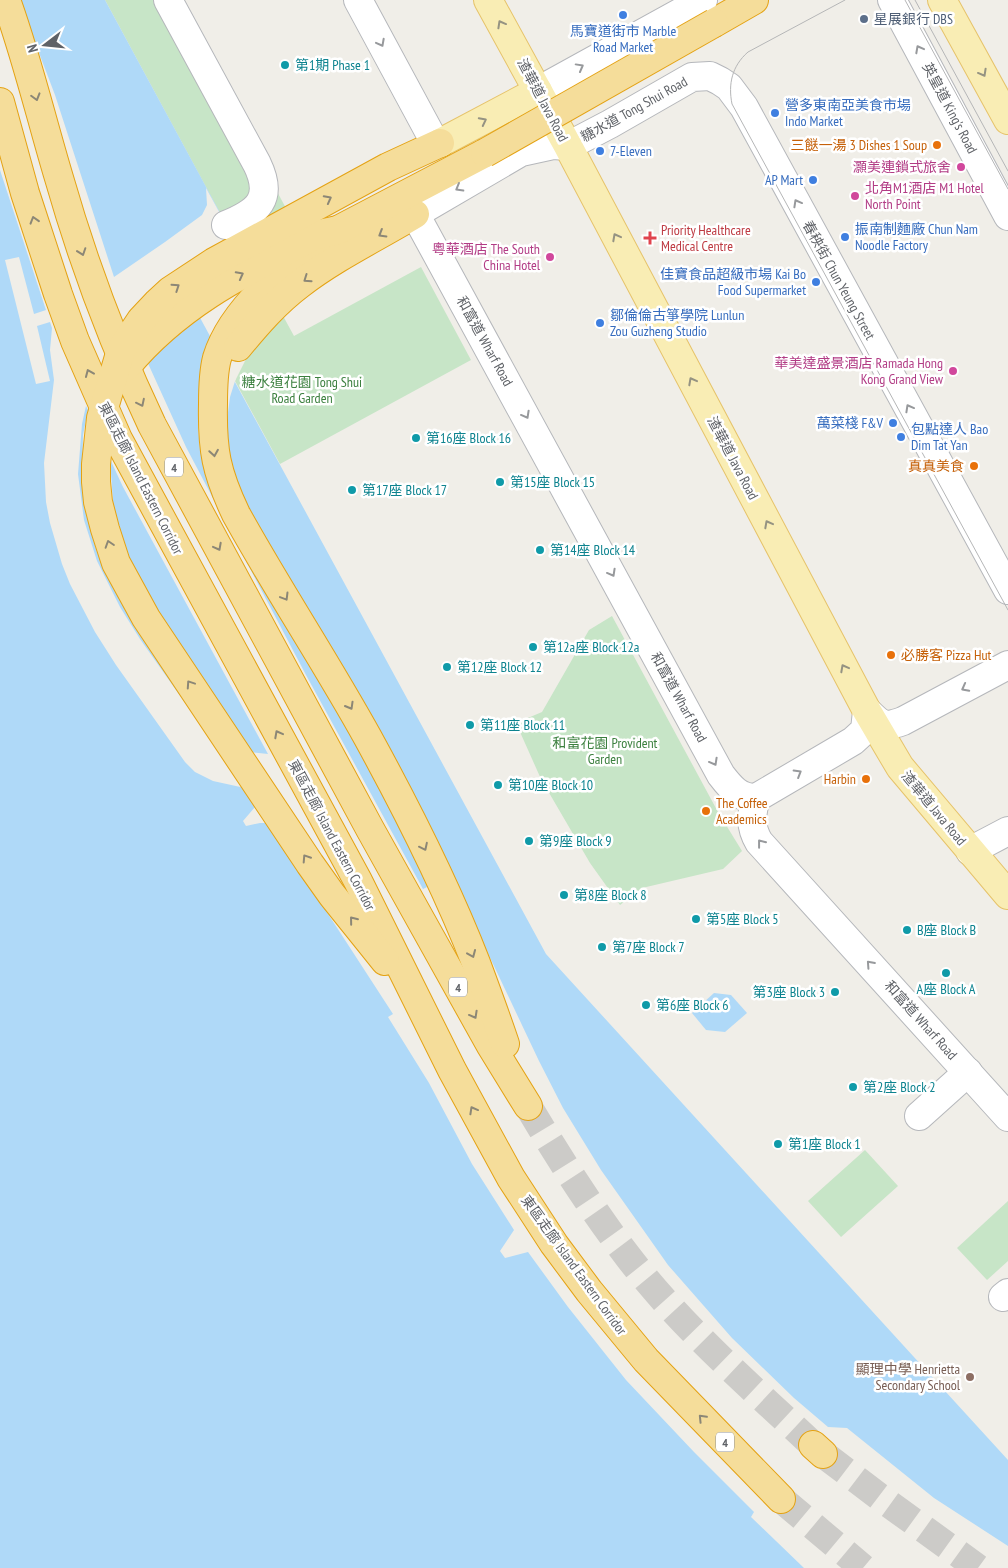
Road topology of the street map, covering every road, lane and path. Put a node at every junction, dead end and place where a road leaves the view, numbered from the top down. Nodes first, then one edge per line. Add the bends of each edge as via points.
1 (6, 0) edge
2 (168, 0) edge
3 (358, 0) edge
4 (488, 0) edge
5 (754, 0) edge
6 (892, 0) edge
7 (942, 0) edge
8 (670, 8) edge
9 (708, 12) edge
10 (720, 81) joint
11 (538, 91) junction
12 (0, 102) edge
13 (1008, 120) edge
14 (440, 142) junction
15 (568, 146) junction
16 (415, 214) junction
17 (1008, 216) edge
18 (226, 225) dead end
19 (344, 242) junction
20 (112, 384) junction
21 (1008, 590) edge
22 (1008, 664) edge
23 (867, 711) junction
24 (756, 798) junction
25 (1008, 831) edge
26 (970, 851) junction
27 (1008, 895) edge
28 (416, 999) junction
29 (968, 1072) junction
30 (919, 1116) dead end
31 (1008, 1117) edge
32 (781, 1499) tunnel mouth

19 -> 1 highway, 4 via 272,308 236,350 213,404 215,457 227,496 248,535 349,705 408,815 475,962 528,1106 370,829 133,385 72,222
2 - 18 street via 257,164 264,183 263,196 257,207 247,216
3 -> 14 street via 433,139
11 -> 4 main road, 渣華道 Java Road
5 - 9 highway
17 -> 6 street, 英皇道 King's Road
7 -> 13 main road
8 - 9 street
11 -> 8 street
9 - 19 highway, bridge
10 - 15 street, 糖水道 Tong Shui Road via 710,76 692,77
21 -> 10 street, 春秧街 Chun Yeung Street via 744,106
14 -> 11 main road
11 - 15 main road, 渣華道 Java Road
28 -> 12 highway, 東區走廊 Island Eastern Corridor / 4 via 358,881 141,483 101,402 58,294
20 -> 14 highway via 121,350 140,320 170,292 214,262 266,233
15 -> 16 street, 糖水道 Tong Shui Road via 553,145 521,152
23 -> 15 main road, 渣華道 Java Road
16 -> 19 highway
16 -> 24 street, 和富道 Wharf Road via 721,775 739,794
20 -> 19 highway via 156,334 228,282 320,234
28 -> 20 highway via 310,864 146,618 123,578 105,530 96,482 98,439 105,401
22 -> 23 street via 890,726
24 -> 23 street via 854,741 865,730
23 - 26 main road, 渣華道 Java Road via 900,767
29 -> 24 street, 和富道 Wharf Road via 759,842 752,825
25 - 26 street
26 - 27 main road, 渣華道 Java Road
32 -> 28 highway, 東區走廊 Island Eastern Corridor / 4 via 646,1360 554,1244 511,1178
29 - 30 street
29 - 31 street, 和富道 Wharf Road

